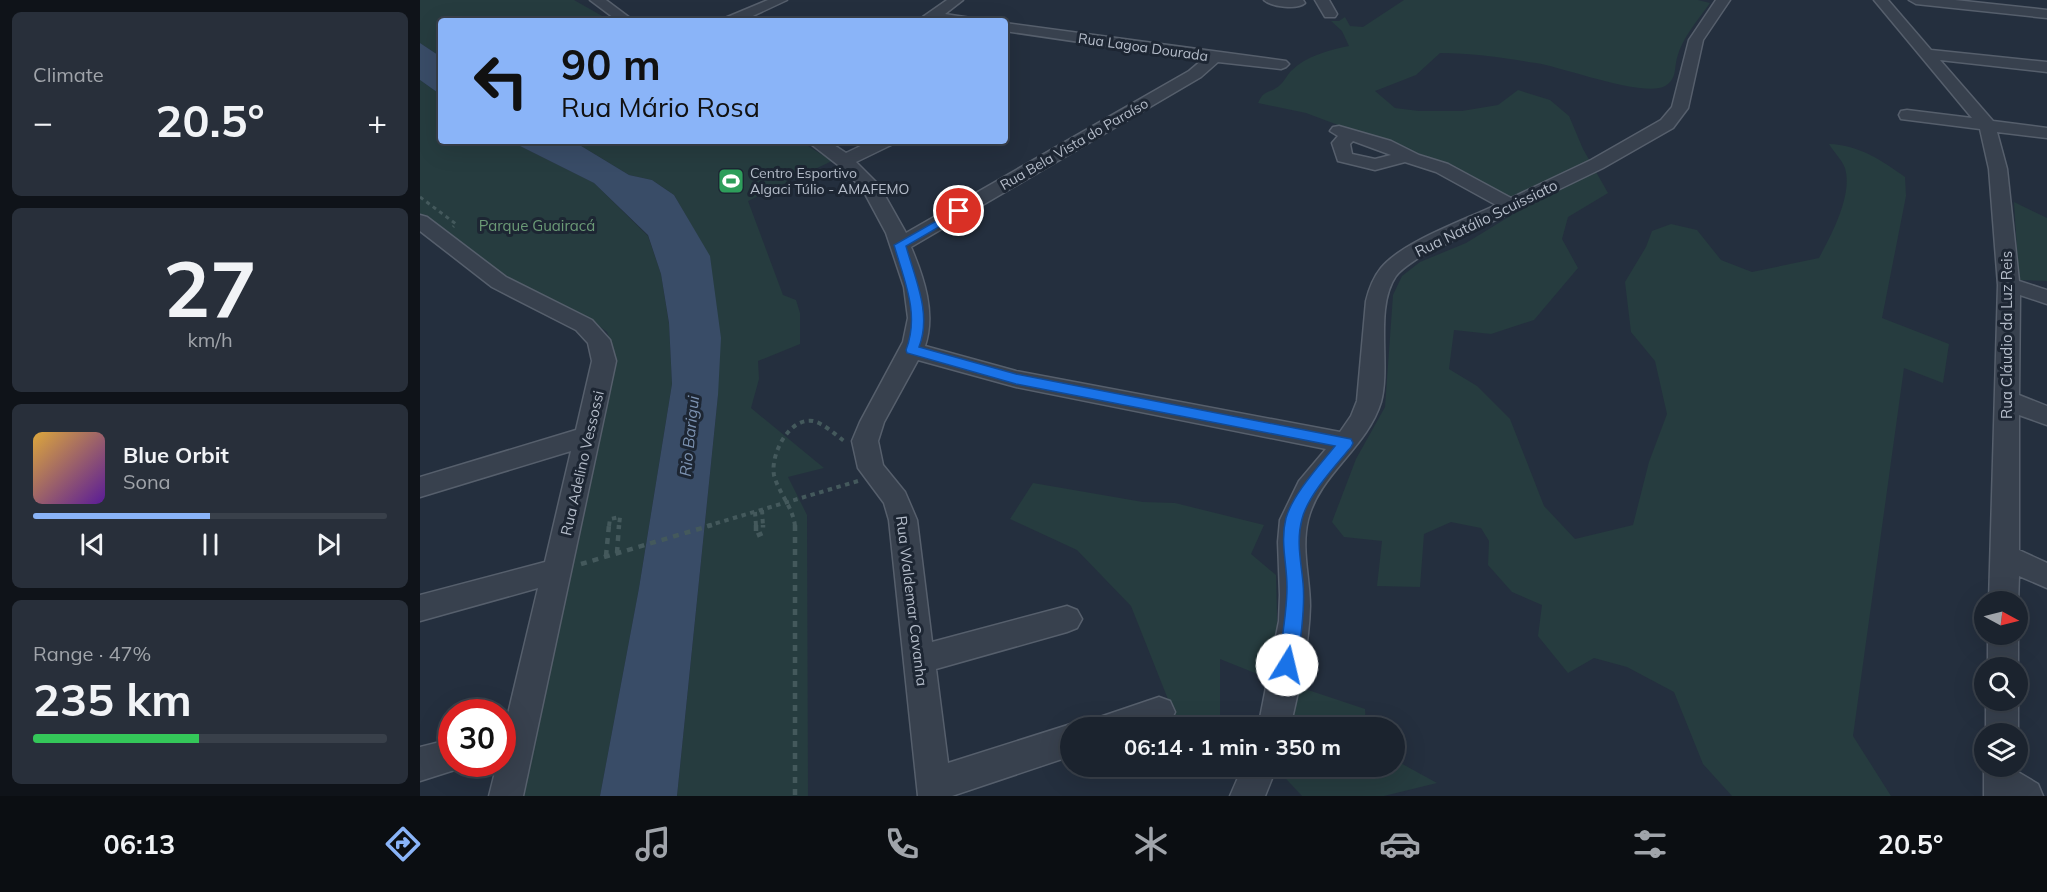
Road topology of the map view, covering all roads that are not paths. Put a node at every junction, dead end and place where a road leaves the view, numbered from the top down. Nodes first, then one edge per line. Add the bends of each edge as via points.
1 (630, 0) edge
2 (780, 0) edge
3 (956, 0) edge
4 (1271, 0) edge
5 (1322, 0) edge
6 (1724, 0) edge
7 (1881, 0) edge
8 (1916, 0) edge
9 (1298, 2) edge
10 (603, 4) edge
11 (1330, 14) dead end
12 (2047, 14) edge
13 (623, 18) edge
14 (737, 18) edge
15 (929, 18) edge
16 (1307, 20) dead end
17 (1008, 27) edge
18 (1927, 54) junction
19 (1214, 57) junction
20 (1281, 64) dead end
21 (2047, 67) edge
22 (1907, 115) dead end
23 (1987, 125) junction
24 (2047, 133) edge
25 (820, 144) edge
26 (879, 144) edge
27 (1405, 155) junction
28 (844, 161) junction
29 (1509, 205) junction
30 (420, 221) edge
31 (900, 245) junction
32 (2009, 285) junction
33 (2047, 297) edge
34 (912, 350) junction
35 (2007, 399) junction
36 (2047, 416) edge
37 (588, 436) junction
38 (1346, 443) junction
39 (420, 487) edge
40 (2004, 556) junction
41 (557, 571) junction
42 (2047, 576) edge
43 (2004, 591) edge
44 (420, 608) edge
45 (1067, 619) dead end
46 (919, 660) junction
47 (1159, 712) dead end
48 (1144, 717) edge
49 (1276, 717) edge
50 (516, 719) edge
51 (1060, 744) edge
52 (438, 759) edge
53 (420, 764) edge
54 (508, 777) edge
55 (1256, 777) edge
56 (934, 790) edge
57 (506, 796) edge
58 (1247, 796) edge

1 - 10 street
2 - 14 street
3 - 15 street
4 - 9 street
5 - 11 street
6 - 29 street, Rua Natálio Scuissiato via 1696,40 1680,108 1667,124 1597,164
7 - 18 street, Rua Cláudio da Luz Reis
8 - 12 street
9 - 16 street
10 - 13 street
17 - 19 street, Rua Lagoa Dourada
18 - 21 street
18 - 23 street, Rua Cláudio da Luz Reis
19 - 20 street, Rua Lagoa Dourada
19 - 31 street, Rua Bela Vista do Paraíso via 1195,74
22 - 23 street
23 - 24 street
23 - 32 street, Rua Cláudio da Luz Reis via 2002,193
25 - 28 street
26 - 28 street
27 - 27 street via 1345,132 1341,143 1344,157 1368,166 1386,164
27 - 29 street via 1442,168
28 - 31 street via 872,190
29 - 38 street, Rua Natálio Scuissiato via 1414,252 1385,277 1378,301 1368,404
30 - 37 street, Rua Adelino Vessossi via 499,282 592,332 599,340 604,360
31 - 34 street via 919,316
32 - 33 street
32 - 35 street, Rua Cláudio da Luz Reis
34 - 38 street via 1016,379
34 - 46 street, Rua Waldemar Cavanha via 865,441 872,468 896,499 903,520
35 - 36 street
35 - 40 street, Rua Cláudio da Luz Reis
37 - 39 street
37 - 41 street, Rua Adelino Vessossi
38 - 49 street, Rua Natálio Scuissiato via 1307,493 1294,517 1290,551 1295,610
40 - 42 street
40 - 43 street, Rua Cláudio da Luz Reis
41 - 44 street
41 - 50 street, Rua Adelino Vessossi
45 - 46 street
46 - 56 street, Rua Waldemar Cavanha
47 - 48 street
51 - 56 street
52 - 53 street
54 - 57 street, Rua Adelino Vessossi
55 - 58 street

